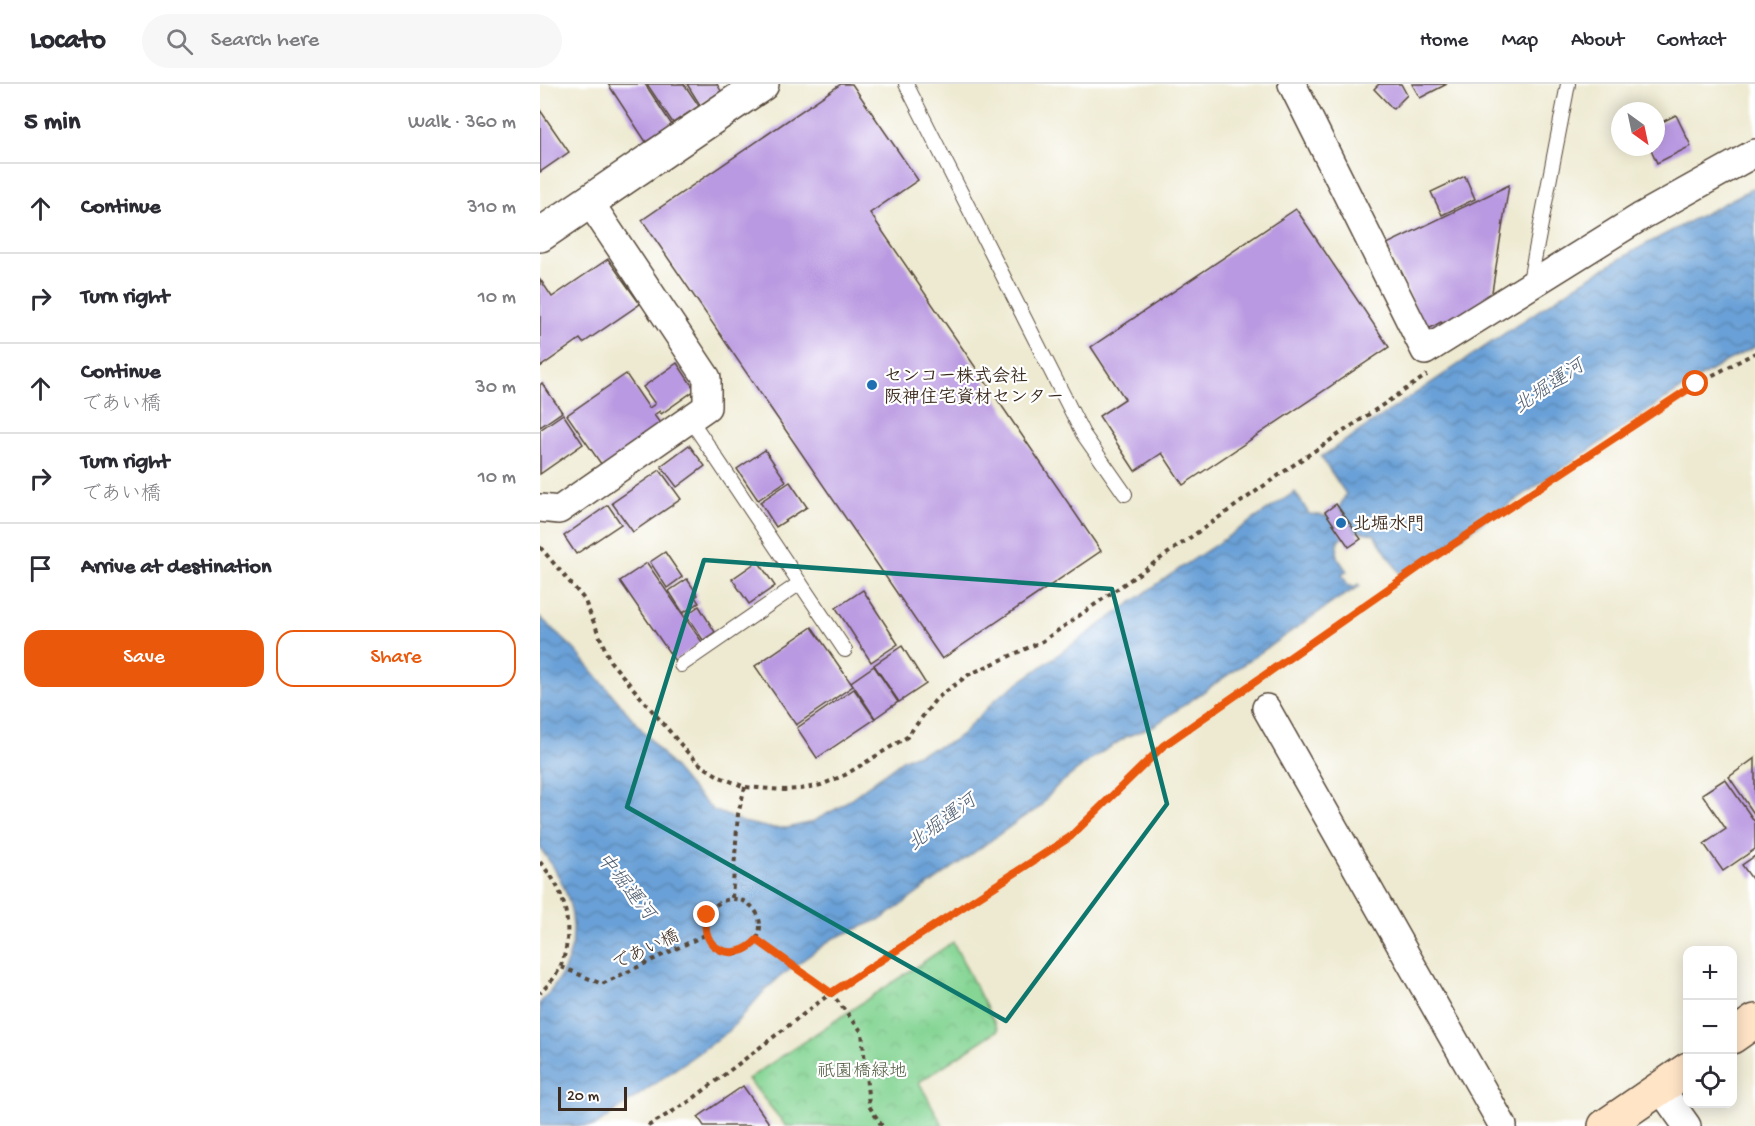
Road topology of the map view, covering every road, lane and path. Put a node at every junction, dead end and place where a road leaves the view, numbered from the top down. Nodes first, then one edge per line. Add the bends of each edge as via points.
1 (762, 84) edge
2 (906, 84) edge
3 (1292, 84) edge
4 (1568, 84) edge
5 (1755, 153) edge
6 (589, 201) junction
7 (540, 235) edge
8 (1529, 286) junction
9 (1755, 353) edge
10 (1433, 371) dead end
11 (690, 419) junction
12 (1125, 494) dead end
13 (540, 508) edge
14 (540, 546) edge
15 (800, 583) junction
16 (845, 650) dead end
17 (681, 665) dead end
18 (1266, 708) dead end
19 (745, 787) junction
20 (540, 862) edge
21 (732, 898) junction
22 (707, 934) junction
23 (757, 940) junction
24 (561, 967) junction
25 (540, 993) edge
26 (831, 993) junction
27 (1755, 1021) edge
28 (1737, 1034) edge
29 (1683, 1072) edge
30 (1660, 1088) junction
31 (648, 1126) edge
32 (882, 1126) edge
33 (1503, 1126) edge
34 (1605, 1126) edge
35 (1687, 1126) edge

1 - 6 street
2 - 12 lane via 1083,434
3 - 8 street via 1425,351
4 - 8 lane
5 - 8 street via 1642,216
6 - 7 street
6 - 11 street via 707,378 707,407
9 - 26 path via 1696,384 1428,561 1163,746 1070,837
10 - 19 path via 1043,641 968,675 936,699 907,737 845,775 800,789
11 - 13 street via 559,510
11 - 15 lane
14 - 19 path via 584,599 610,661 688,753 720,777
15 - 16 lane
15 - 17 lane
18 - 33 street
19 - 21 path via 738,814
20 - 24 path via 562,897 567,940
21 - 22 path, であい橋 via 711,909 705,923
21 - 23 path via 748,903 759,915
22 - 23 path, であい橋 via 724,952 742,952
22 - 24 path, であい橋 via 602,984
23 - 26 path
24 - 25 path
26 - 31 path via 690,1101
26 - 32 path via 862,1032 868,1106
27 - 28 main road
29 - 30 main road
30 - 34 main road
30 - 35 street

